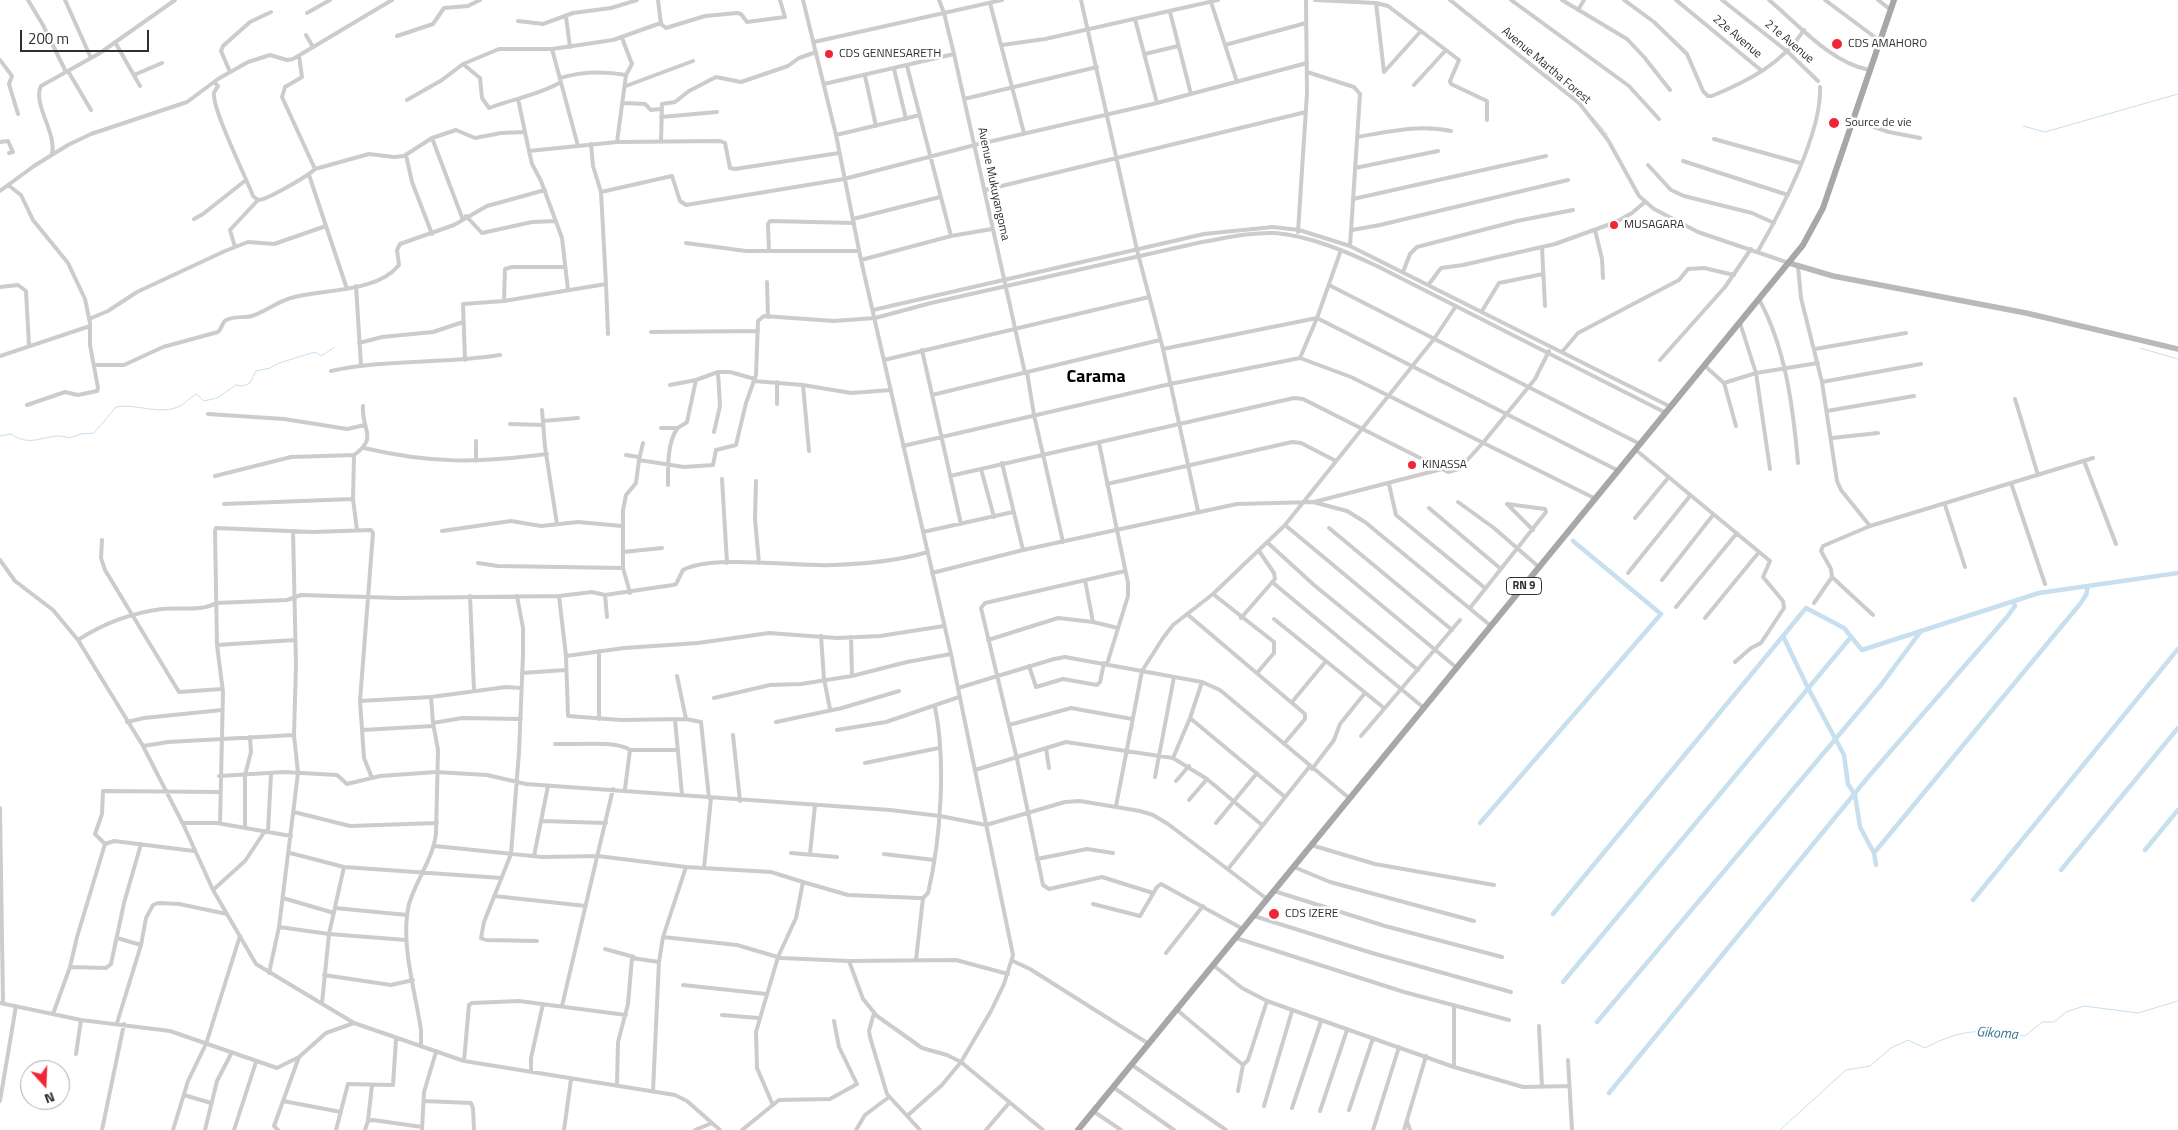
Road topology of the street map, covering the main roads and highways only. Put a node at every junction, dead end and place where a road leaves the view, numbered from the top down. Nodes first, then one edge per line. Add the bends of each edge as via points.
1 (1894, 0) edge
2 (1078, 1130) edge

1 - 2 main road, RN 9 via 1823,208 1789,263

